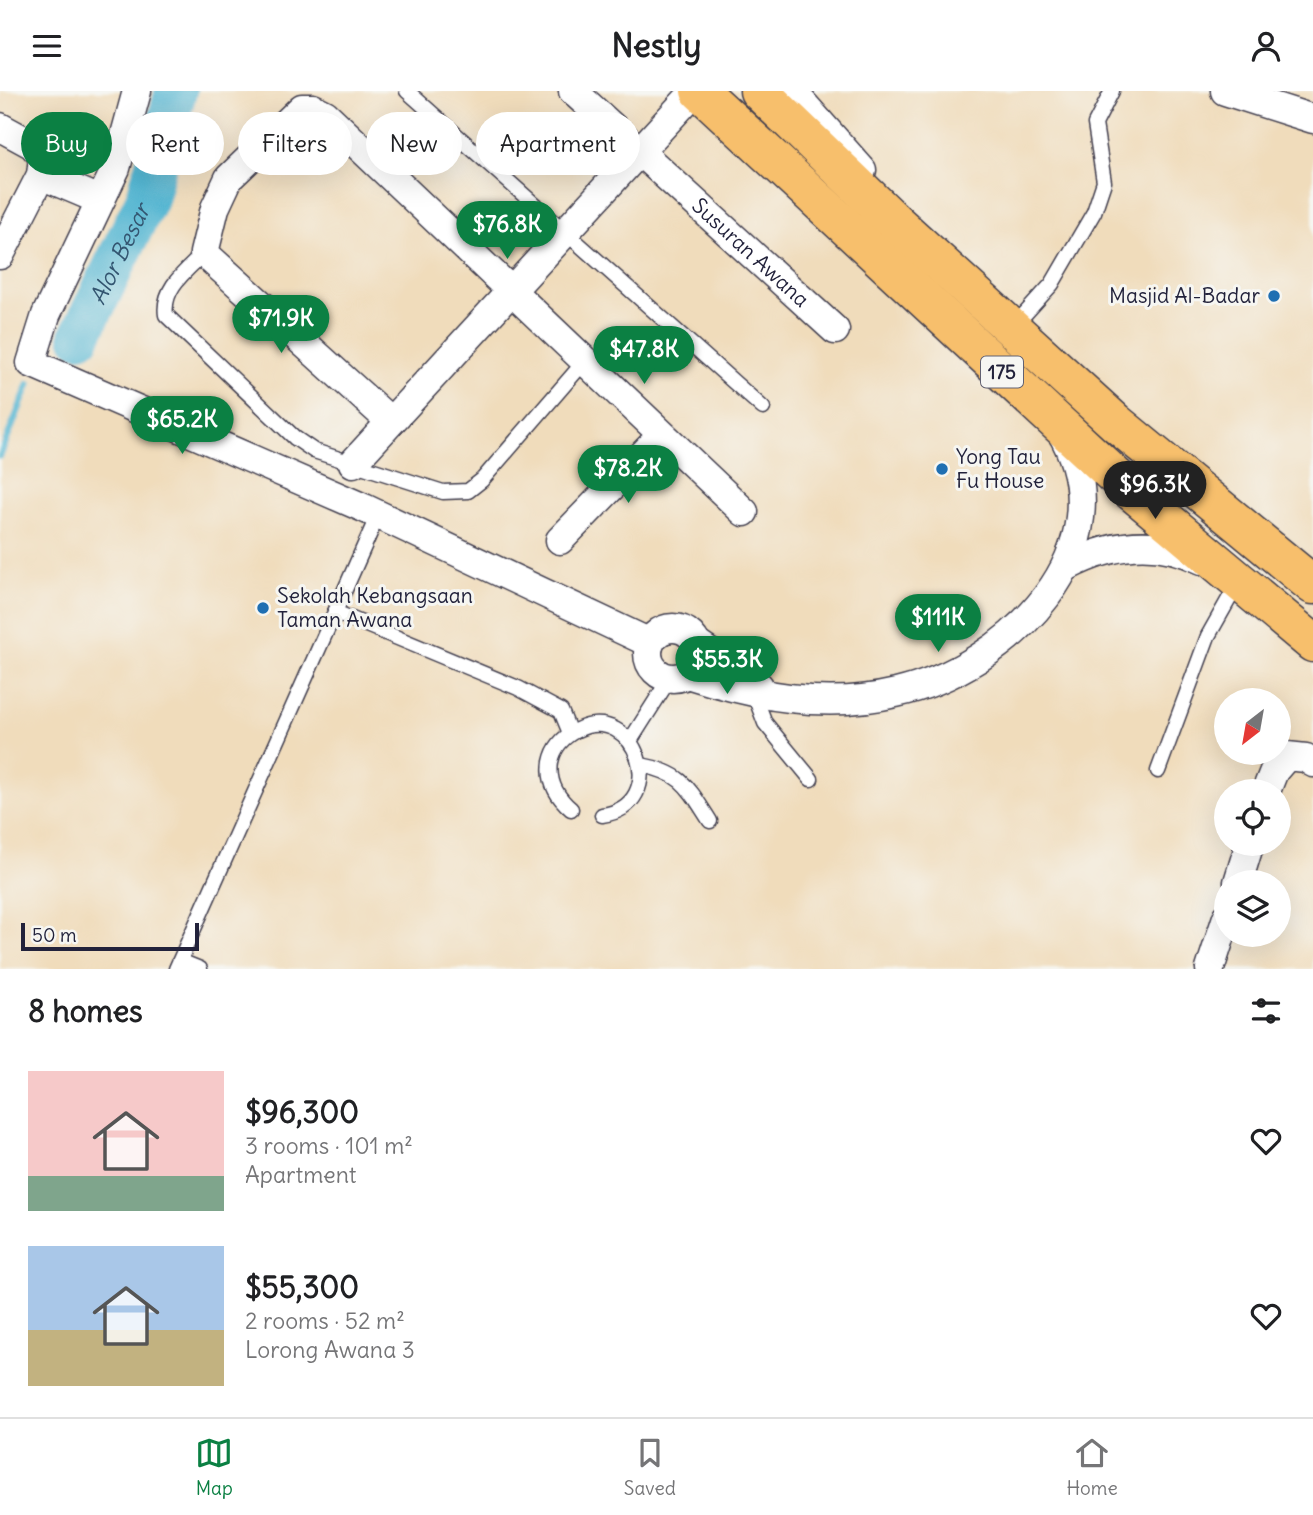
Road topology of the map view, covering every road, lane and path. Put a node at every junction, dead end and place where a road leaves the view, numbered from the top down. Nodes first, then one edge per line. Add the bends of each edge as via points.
1 (137, 91) edge
2 (407, 91) edge
3 (573, 91) edge
4 (698, 91) edge
5 (759, 91) edge
6 (792, 91) edge
7 (1112, 91) edge
8 (1225, 91) edge
9 (595, 112) edge
10 (1313, 119) edge
11 (0, 127) edge
12 (21, 138) edge
13 (640, 152) edge
14 (640, 154) edge
15 (41, 175) joint
16 (618, 175) edge
17 (100, 199) junction
18 (893, 220) junction
19 (565, 232) junction
20 (204, 253) junction
21 (0, 255) edge
22 (514, 291) junction
23 (1012, 328) junction
24 (835, 330) dead end
25 (584, 362) junction
26 (763, 408) dead end
27 (390, 421) junction
28 (1055, 421) junction
29 (661, 436) junction
30 (353, 463) junction
31 (744, 512) dead end
32 (378, 515) junction
33 (560, 540) dead end
34 (1068, 566) junction
35 (1239, 582) junction
36 (1313, 585) edge
37 (335, 612) junction
38 (650, 643) junction
39 (1313, 643) edge
40 (697, 644) junction
41 (679, 676) junction
42 (754, 694) junction
43 (787, 699) junction
44 (570, 733) junction
45 (630, 741) junction
46 (1313, 763) edge
47 (641, 765) junction
48 (1158, 771) dead end
49 (811, 779) dead end
50 (1271, 779) edge
51 (571, 809) dead end
52 (602, 815) dead end
53 (710, 821) dead end
54 (1217, 947) edge
55 (178, 965) edge
56 (200, 969) edge
57 (1210, 969) edge

1 - 17 street via 116,168
2 - 19 lane
3 - 9 street, Susuran Awana
4 - 13 street
4 - 28 highway, 175
5 - 18 highway, 175
6 - 18 street via 854,158
7 - 23 lane via 1095,124 1104,182 1094,212 1052,283
8 - 10 street
11 - 12 street
14 - 24 street, Susuran Awana
15 - 17 street
15 - 21 street
16 - 19 street
17 - 32 street via 46,315 32,363
18 - 23 highway, 175
19 - 22 street
19 - 26 lane
20 - 22 street via 215,208 229,178 302,108 313,108 325,114
20 - 27 street
20 - 30 lane via 170,288 164,303 166,315 295,438 314,451
22 - 25 street
22 - 27 street
23 - 36 highway, 175 via 1115,422
25 - 29 street
25 - 30 lane via 468,491 443,492
27 - 30 street
28 - 34 street via 1072,455 1080,492 1079,530
28 - 35 highway, 175
29 - 31 street
29 - 33 street
32 - 37 lane
32 - 38 street
34 - 35 street via 1105,549 1157,545 1189,553
34 - 43 street via 1023,623 992,650 950,675 895,693 833,701
35 - 39 highway, 175
35 - 48 lane via 1208,636
37 - 44 lane via 518,688 561,712
37 - 55 lane
38 - 40 street via 661,631 678,628
38 - 41 street via 654,669
40 - 41 street via 697,661
40 - 43 street via 742,677
41 - 42 street
41 - 45 lane
42 - 43 street
42 - 49 lane via 765,723
44 - 45 lane via 582,727 608,727
44 - 51 lane via 554,753 551,778 561,800
45 - 47 lane
46 - 50 street via 1287,756
47 - 52 lane via 641,778 630,801
47 - 53 lane via 668,770 690,790
54 - 57 street
55 - 56 lane

